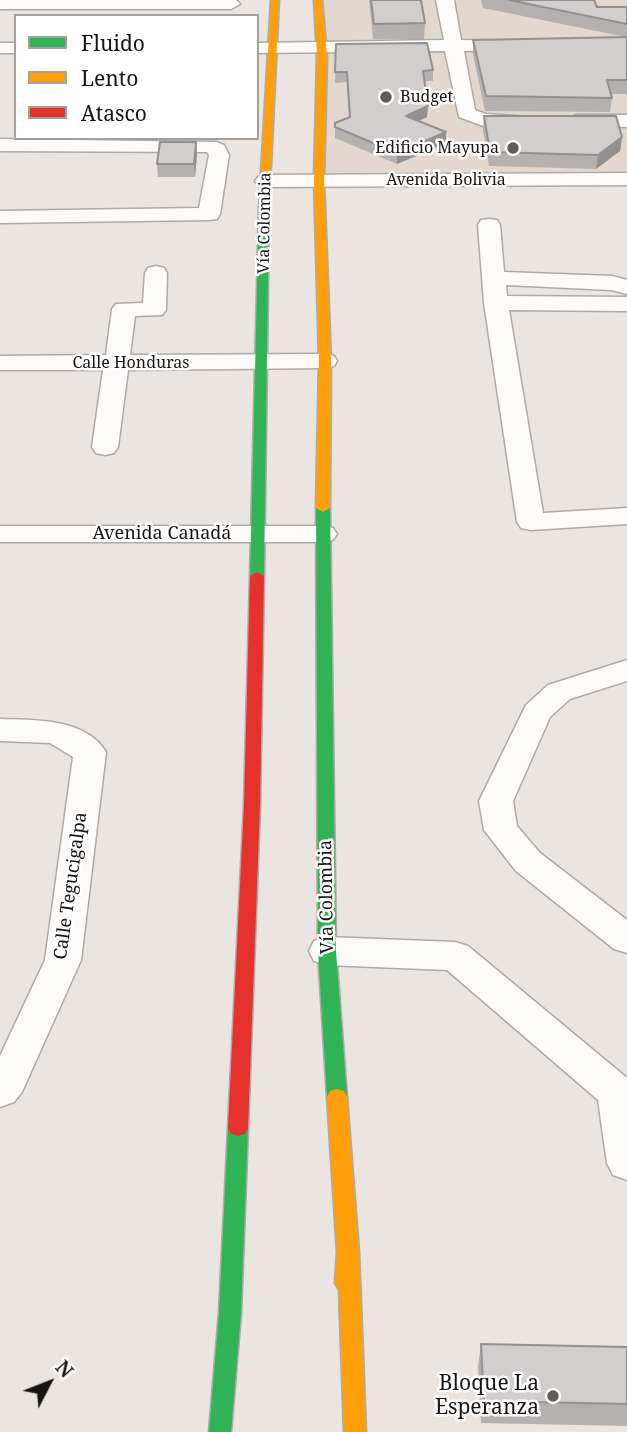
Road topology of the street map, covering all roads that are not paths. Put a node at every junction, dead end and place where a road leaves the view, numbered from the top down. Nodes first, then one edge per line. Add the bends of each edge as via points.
1 (275, 0) edge
2 (318, 0) edge
3 (445, 0) edge
4 (0, 4) edge
5 (230, 4) dead end
6 (40, 7) edge
7 (535, 45) edge
8 (454, 46) junction
9 (265, 48) edge
10 (322, 48) junction
11 (627, 121) edge
12 (141, 142) edge
13 (0, 145) edge
14 (627, 179) edge
15 (321, 188) junction
16 (266, 189) junction
17 (627, 194) edge
18 (0, 217) edge
19 (489, 225) dead end
20 (156, 273) dead end
21 (496, 278) junction
22 (627, 287) edge
23 (496, 303) junction
24 (627, 304) edge
25 (325, 361) junction
26 (0, 363) edge
27 (116, 363) junction
28 (262, 363) junction
29 (106, 447) dead end
30 (627, 516) edge
31 (258, 533) junction
32 (0, 534) edge
33 (323, 534) junction
34 (627, 670) edge
35 (0, 730) edge
36 (627, 939) edge
37 (327, 951) junction
38 (0, 1091) edge
39 (627, 1163) edge
40 (348, 1252) junction
41 (220, 1432) edge
42 (338, 1432) edge
43 (355, 1432) edge

1 - 9 main road, Vía Colombia
2 - 10 main road, Vía Colombia
3 - 8 street
4 - 6 street
5 - 6 street
7 - 8 street
8 - 10 street
8 - 11 street via 464,107 473,117
9 - 10 street
9 - 16 main road, Vía Colombia via 275,134
10 - 15 main road, Vía Colombia via 314,135
12 - 13 street
12 - 18 street via 217,149 209,214
14 - 15 street, Avenida Bolivia
15 - 16 street, Avenida Bolivia
15 - 17 street, Avenida Bolivia
15 - 25 main road, Vía Colombia
16 - 28 main road, Vía Colombia
19 - 21 street
20 - 27 street via 154,310 124,309
21 - 22 street
21 - 23 street
23 - 24 street
23 - 30 street via 531,522
25 - 28 street
25 - 33 main road, Vía Colombia
26 - 27 street, Calle Honduras
27 - 28 street, Calle Honduras
27 - 29 street
28 - 31 main road, Vía Colombia
31 - 32 street, Avenida Canadá
31 - 33 street, Avenida Canadá
31 - 41 main road, Vía Colombia via 231,1300
33 - 37 main road, Vía Colombia
34 - 36 street via 559,692 537,712 496,801 501,830 528,863
35 - 38 street, Calle Tegucigalpa via 56,732 90,752 63,960
37 - 39 street via 455,956 617,1093
37 - 40 main road, Vía Colombia
40 - 42 main road, Vía Colombia
40 - 43 main road

